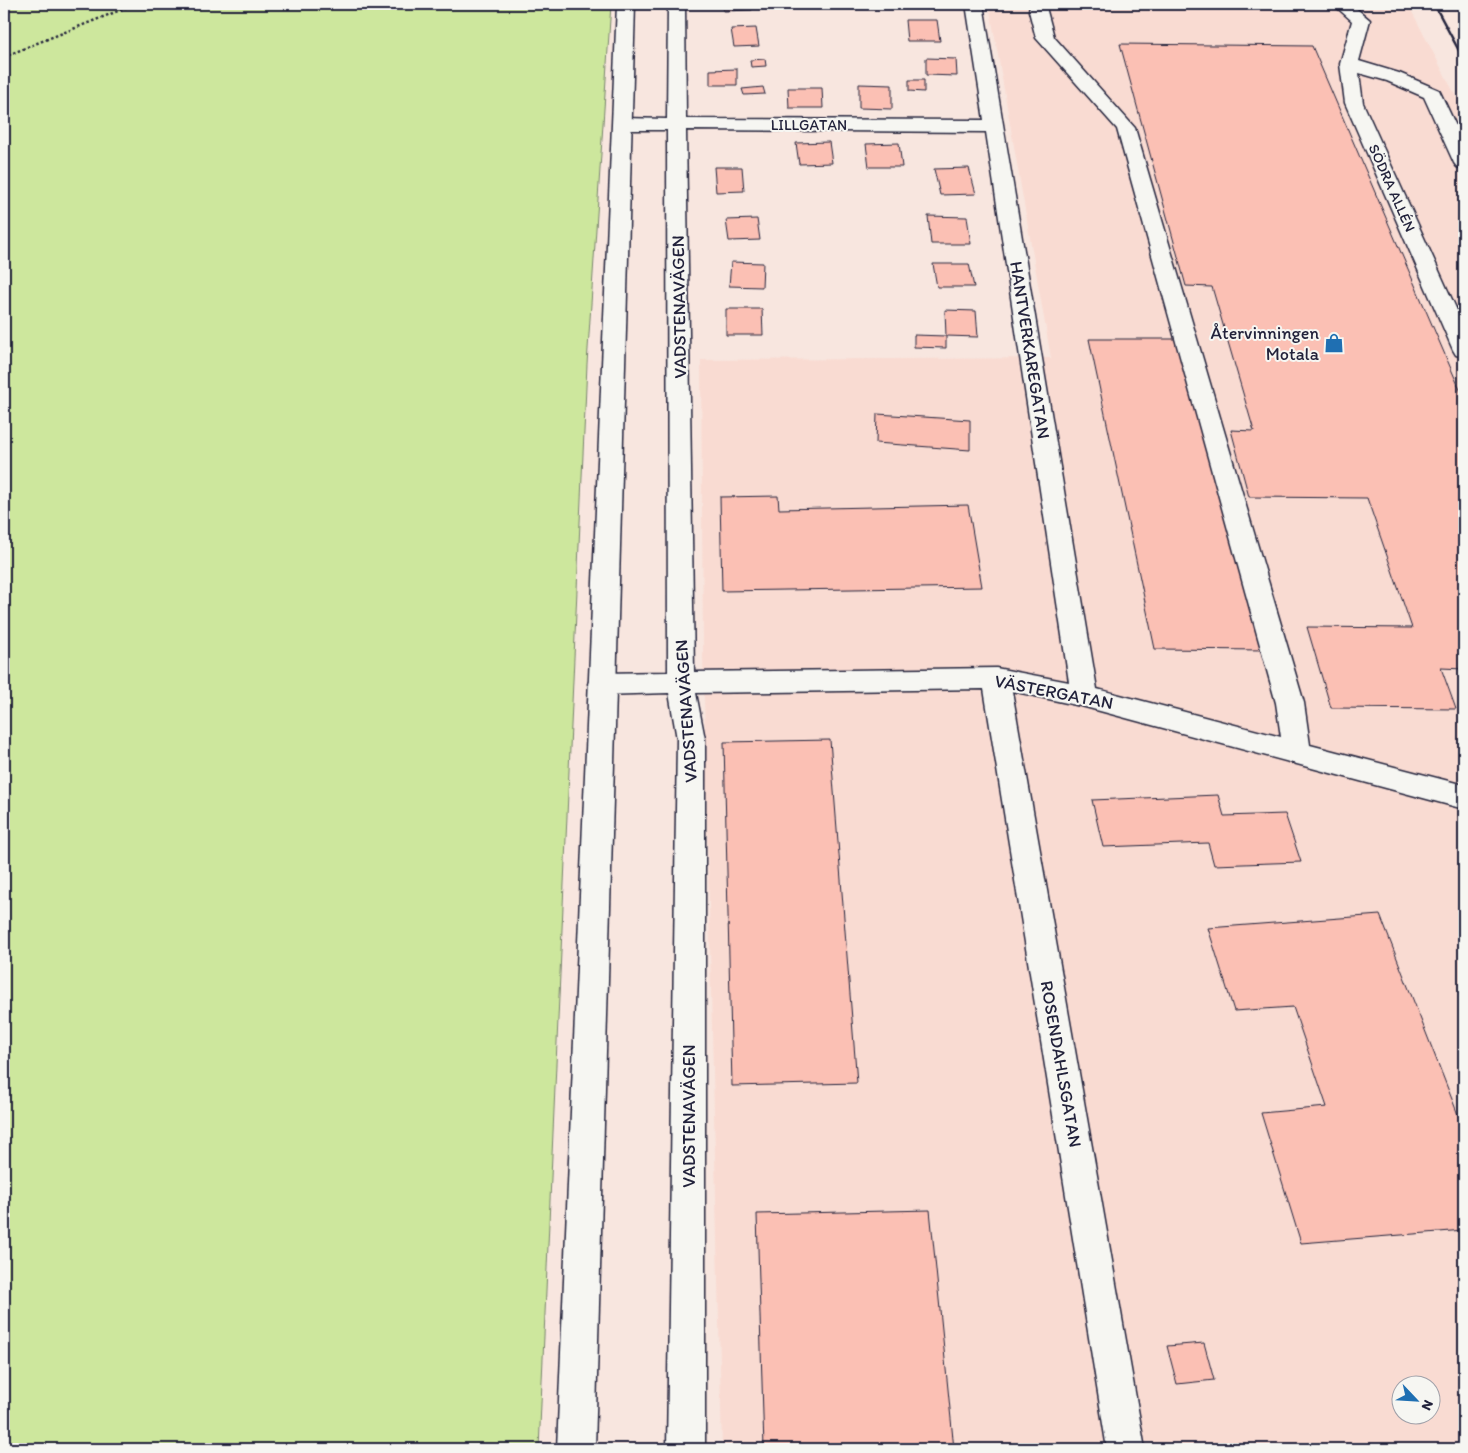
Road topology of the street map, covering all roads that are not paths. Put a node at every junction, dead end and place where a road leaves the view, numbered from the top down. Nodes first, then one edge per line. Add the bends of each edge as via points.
1 (626, 4) edge
2 (676, 4) edge
3 (975, 4) edge
4 (1039, 4) edge
5 (1341, 4) edge
6 (1349, 64) junction
7 (622, 124) junction
8 (677, 124) junction
9 (994, 126) junction
10 (1464, 163) edge
11 (1464, 350) edge
12 (996, 678) junction
13 (681, 683) junction
14 (601, 684) junction
15 (1085, 696) junction
16 (1297, 752) junction
17 (1464, 797) edge
18 (576, 1449) edge
19 (686, 1449) edge
20 (1126, 1449) edge

1 - 7 street
2 - 8 street, VADSTENAVÄGEN
3 - 9 street, HANTVERKAREGATAN
4 - 16 street via 1045,38 1126,128 1290,703
5 - 6 street, SÖDRA ALLÉN via 1361,20
6 - 10 street via 1393,77 1432,94
6 - 11 street, SÖDRA ALLÉN via 1354,103
7 - 8 street, LILLGATAN
7 - 14 street
8 - 9 street, LILLGATAN
8 - 13 street, VADSTENAVÄGEN
9 - 15 street, HANTVERKAREGATAN
12 - 13 street, VÄSTERGATAN
12 - 15 street, VÄSTERGATAN
12 - 20 street, ROSENDAHLSGATAN
13 - 14 street, VÄSTERGATAN
13 - 19 street, VADSTENAVÄGEN via 691,739
14 - 18 street
15 - 16 street, VÄSTERGATAN
16 - 17 street, VÄSTERGATAN

